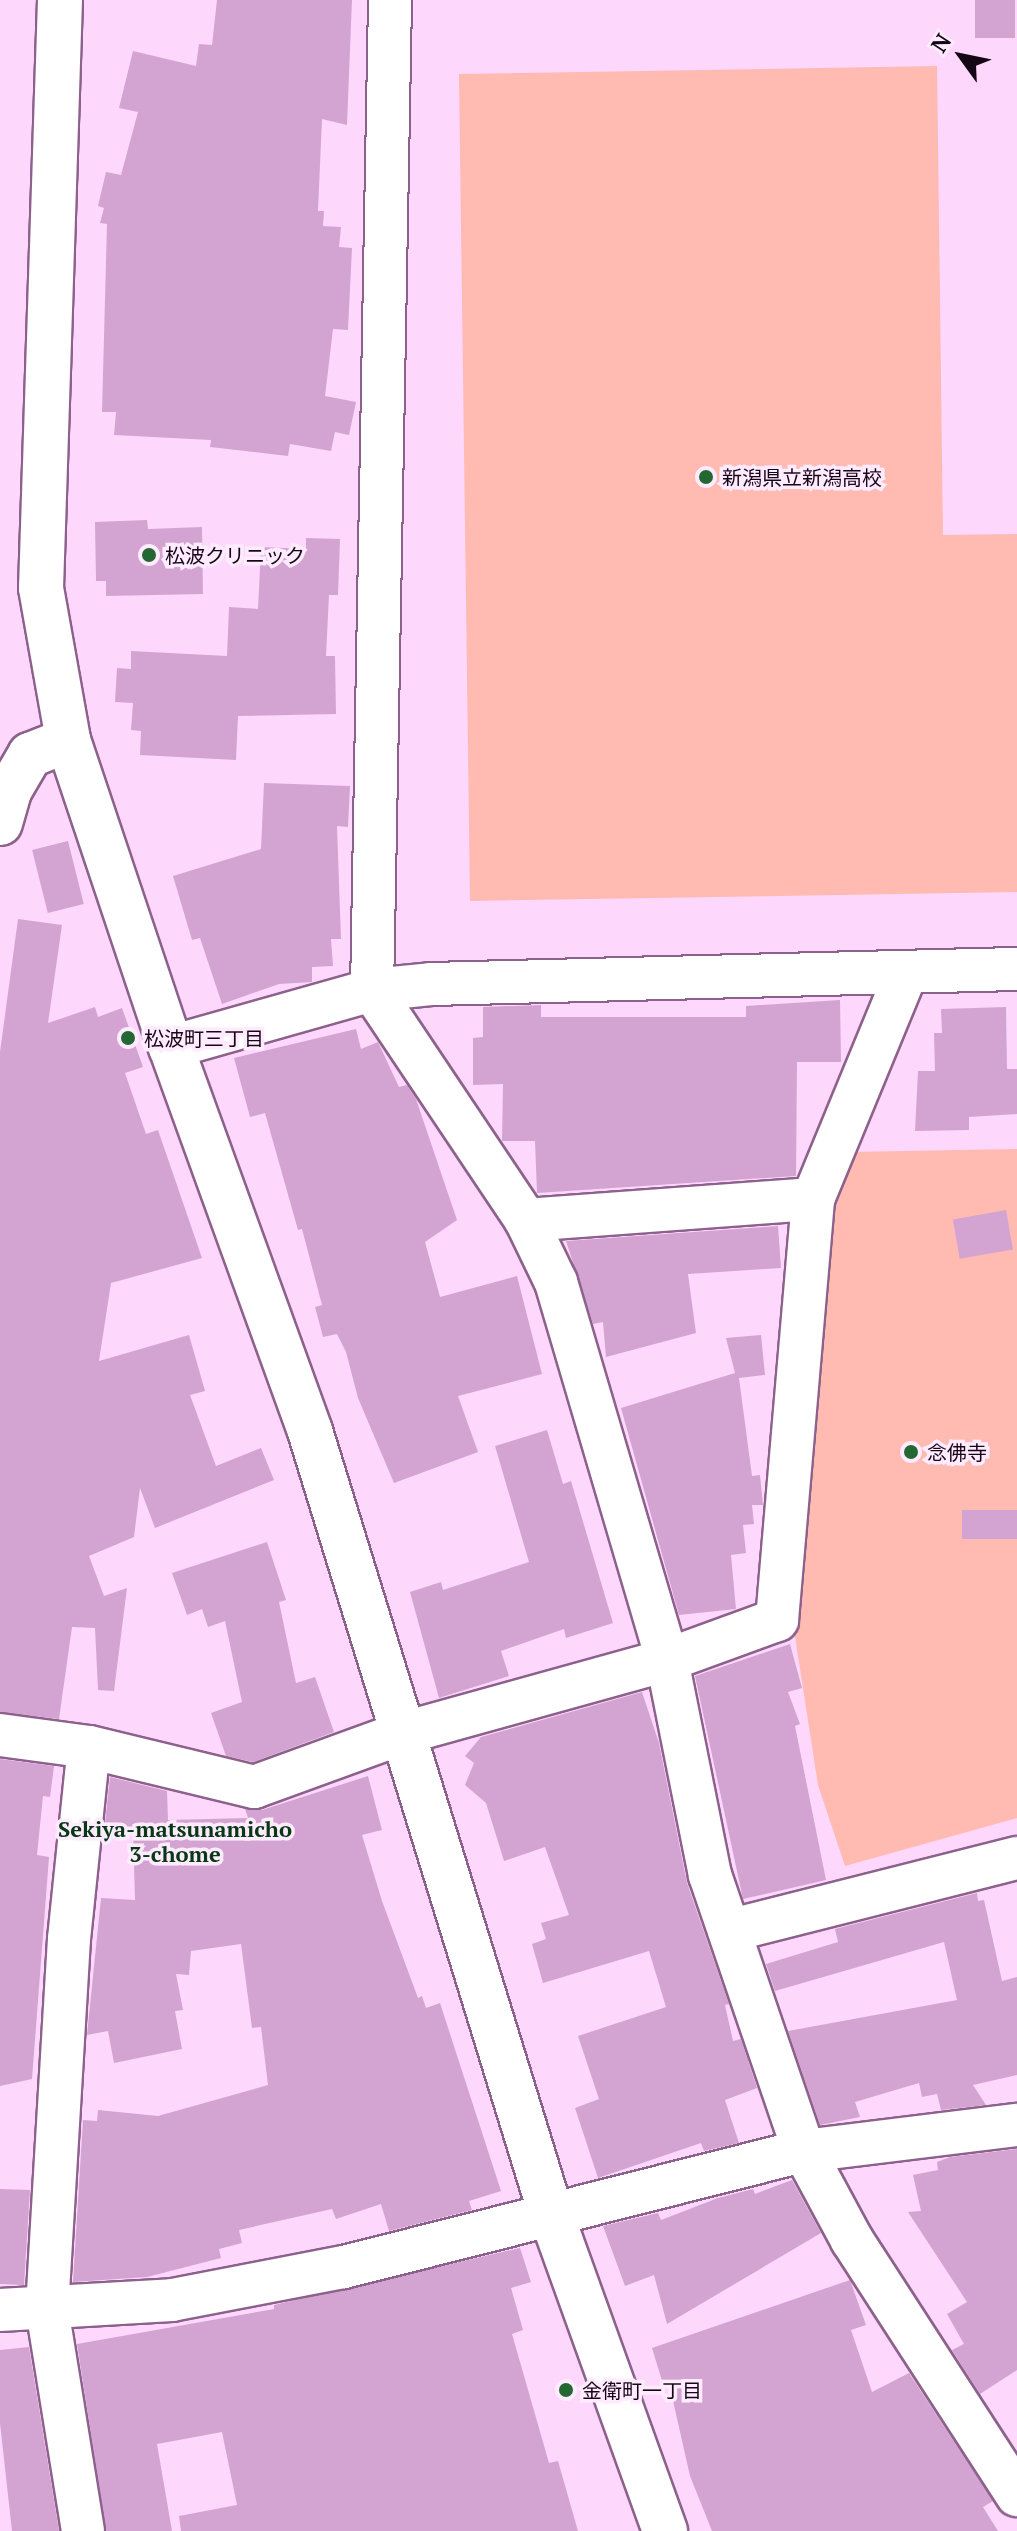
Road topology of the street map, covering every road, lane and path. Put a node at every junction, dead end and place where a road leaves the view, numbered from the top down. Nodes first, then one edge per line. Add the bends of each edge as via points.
1 (60, 0) edge
2 (390, 0) edge
3 (68, 740) junction
4 (3, 801) edge
5 (1017, 969) edge
6 (906, 973) junction
7 (372, 990) junction
8 (171, 1047) junction
9 (813, 1199) junction
10 (526, 1220) junction
11 (667, 1660) junction
12 (400, 1734) junction
13 (0, 1735) edge
14 (89, 1747) junction
15 (1017, 1858) edge
16 (732, 1930) junction
17 (1017, 2125) edge
18 (804, 2151) junction
19 (552, 2217) junction
20 (47, 2309) junction
21 (0, 2310) edge
22 (1017, 2495) edge
23 (83, 2531) edge
24 (665, 2531) edge

1 - 3 street via 41,588
2 - 7 street
3 - 4 street via 30,755
3 - 8 street
5 - 6 street
6 - 7 street
6 - 9 street
7 - 8 street
7 - 10 street
8 - 12 street via 310,1431
9 - 10 street
9 - 11 street via 777,1620
10 - 11 street via 556,1282
11 - 12 street
11 - 16 street via 710,1875
12 - 14 street via 254,1787
12 - 19 street
13 - 14 street
14 - 20 street via 69,1939
15 - 16 street
16 - 18 street
17 - 18 street
18 - 19 street
18 - 22 street via 852,2240
19 - 20 street via 344,2267 172,2300
19 - 24 street
20 - 21 street
20 - 23 street

